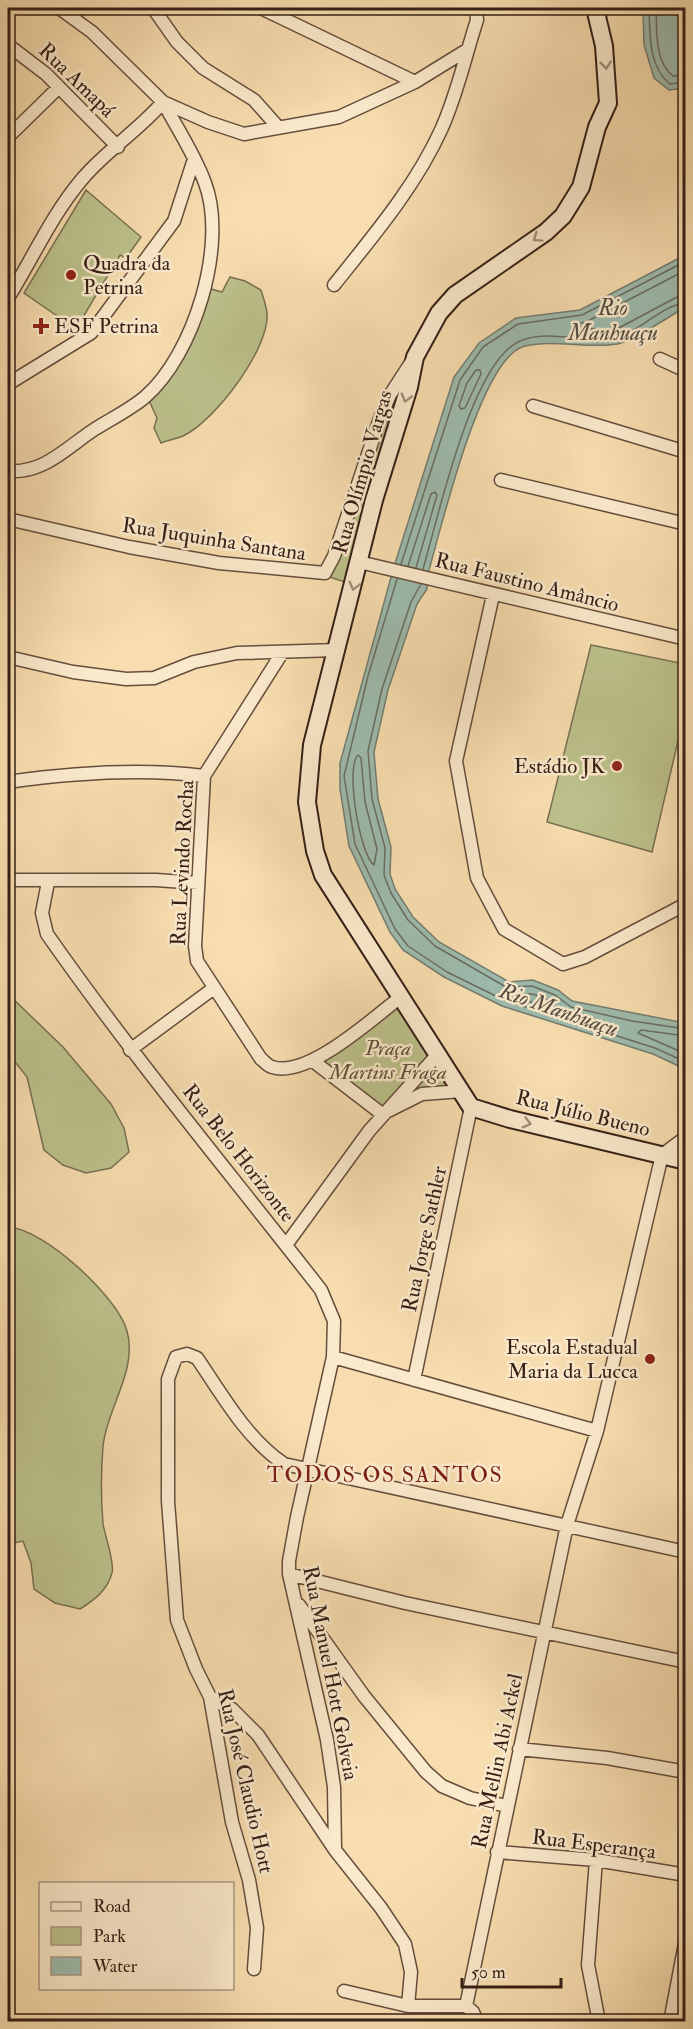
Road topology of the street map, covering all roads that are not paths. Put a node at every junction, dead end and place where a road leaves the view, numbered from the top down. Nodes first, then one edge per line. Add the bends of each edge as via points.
1 (59, 8) edge
2 (153, 8) edge
3 (261, 8) edge
4 (476, 8) edge
5 (596, 8) edge
6 (8, 45) edge
7 (467, 50) junction
8 (415, 82) junction
9 (59, 87) junction
10 (163, 102) junction
11 (278, 127) junction
12 (8, 137) edge
13 (118, 147) junction
14 (194, 159) junction
15 (334, 285) dead end
16 (8, 298) edge
17 (415, 357) junction
18 (660, 359) dead end
19 (686, 371) edge
20 (8, 384) edge
21 (533, 406) dead end
22 (686, 452) edge
23 (8, 471) edge
24 (501, 480) dead end
25 (8, 519) edge
26 (686, 524) edge
27 (360, 562) junction
28 (493, 595) junction
29 (686, 639) edge
30 (338, 650) junction
31 (282, 653) junction
32 (8, 657) edge
33 (204, 776) junction
34 (8, 782) edge
35 (8, 880) edge
36 (48, 882) junction
37 (198, 883) junction
38 (686, 904) edge
39 (214, 988) junction
40 (402, 996) junction
41 (130, 1050) junction
42 (438, 1054) junction
43 (313, 1061) junction
44 (462, 1091) junction
45 (471, 1107) junction
46 (382, 1114) junction
47 (686, 1137) edge
48 (662, 1155) junction
49 (686, 1161) edge
50 (286, 1245) junction
51 (333, 1357) junction
52 (414, 1380) junction
53 (597, 1431) junction
54 (306, 1470) junction
55 (567, 1526) junction
56 (686, 1552) edge
57 (289, 1574) junction
58 (296, 1600) junction
59 (545, 1634) junction
60 (686, 1662) edge
61 (210, 1697) junction
62 (519, 1749) junction
63 (686, 1772) edge
64 (507, 1806) junction
65 (335, 1850) junction
66 (497, 1852) junction
67 (596, 1860) junction
68 (686, 1875) edge
69 (686, 1938) edge
70 (254, 1969) dead end
71 (344, 1991) dead end
72 (408, 2006) junction
73 (466, 2006) junction
74 (477, 2022) edge
75 (598, 2022) edge
76 (670, 2022) edge

1 - 10 street via 92,32
2 - 11 street via 177,42 203,68 254,100
3 - 8 street
4 - 7 street via 477,20
5 -> 17 street, Rua Olímpio Vargas via 604,46 608,103 580,187 563,216 546,232 455,295 439,313
6 - 9 street, Rua Amapá
7 - 8 street
7 - 15 street via 452,101 430,153 387,218
8 - 11 street via 339,117
9 - 12 street
9 - 13 street, Rua Amapá
10 - 11 street via 234,132 256,133
10 - 13 street
10 - 14 street
13 - 16 street via 84,177 66,201
14 - 20 street via 174,221 91,333
14 - 23 street via 206,184 211,245 196,319 182,352 147,396 78,440 53,461 24,471
17 - 25 street, Rua Juquinha Santana via 390,396 325,573 219,563
17 -> 27 street, Rua Olímpio Vargas
18 - 19 street
21 - 22 street
24 - 26 street
27 - 28 street, Rua Faustino Amâncio
27 -> 30 street, Rua Olímpio Vargas
28 - 29 street, Rua Faustino Amâncio
28 - 38 street via 456,761 477,878 504,930 563,964 585,957
30 - 31 street
30 - 40 street, Rua Olímpio Vargas via 311,756 308,802 315,851 336,898
31 - 32 street via 237,653 194,662 154,678 126,679
31 - 33 street, Rua Levindo Rocha
33 - 34 street via 170,772
33 - 37 street, Rua Levindo Rocha
35 - 36 street
36 - 37 street
36 - 41 street, Rua Belo Horizonte via 42,914 47,934
37 - 39 street, Rua Levindo Rocha via 197,961
39 - 41 street
39 - 43 street, Rua Levindo Rocha via 261,1059 271,1067 291,1068
40 - 42 street, Rua Olímpio Vargas
40 - 43 street
41 - 50 street, Rua Belo Horizonte via 182,1110
42 - 44 street, Rua Olímpio Vargas
42 - 46 street
43 - 46 street
44 - 45 street, Rua Olímpio Vargas
44 - 46 street via 422,1094
45 -> 48 street, Rua Júlio Bueno
45 - 52 street, Rua Jorge Sathler
46 - 50 street
47 - 48 street
48 - 49 street, Rua Júlio Bueno
48 - 53 street, Rua Mellin Abi Ackel
50 - 51 street, Rua Belo Horizonte via 321,1290 334,1321
51 - 52 street
51 - 54 street, Rua Belo Horizonte
52 - 53 street
53 - 55 street, Rua Mellin Abi Ackel
54 - 55 street
54 - 57 street, Rua Manuel Hott Golveia
54 - 61 street, Rua José Claudio Hott via 284,1464 264,1450 196,1359 187,1354 176,1357 168,1379 172,1575 177,1620
55 - 56 street
55 - 59 street, Rua Mellin Abi Ackel
57 - 58 street, Rua Manuel Hott Golveia
57 - 59 street
58 - 64 street via 364,1696 426,1772 442,1786 470,1798
58 - 65 street, Rua Manuel Hott Golveia via 327,1740 334,1787
59 - 60 street
59 - 62 street, Rua Mellin Abi Ackel
61 - 65 street via 232,1709 258,1735
61 - 70 street, Rua José Claudio Hott via 232,1822 249,1880 255,1918
62 - 63 street via 607,1758
62 - 64 street, Rua Mellin Abi Ackel
64 - 66 street, Rua Mellin Abi Ackel
65 - 72 street via 405,1944 411,1972
66 - 67 street, Rua Esperança
66 - 73 street, Rua Mellin Abi Ackel
67 - 68 street, Rua Esperança
67 - 75 street via 588,1965
69 - 76 street
71 - 72 street
72 - 73 street
73 - 74 street

